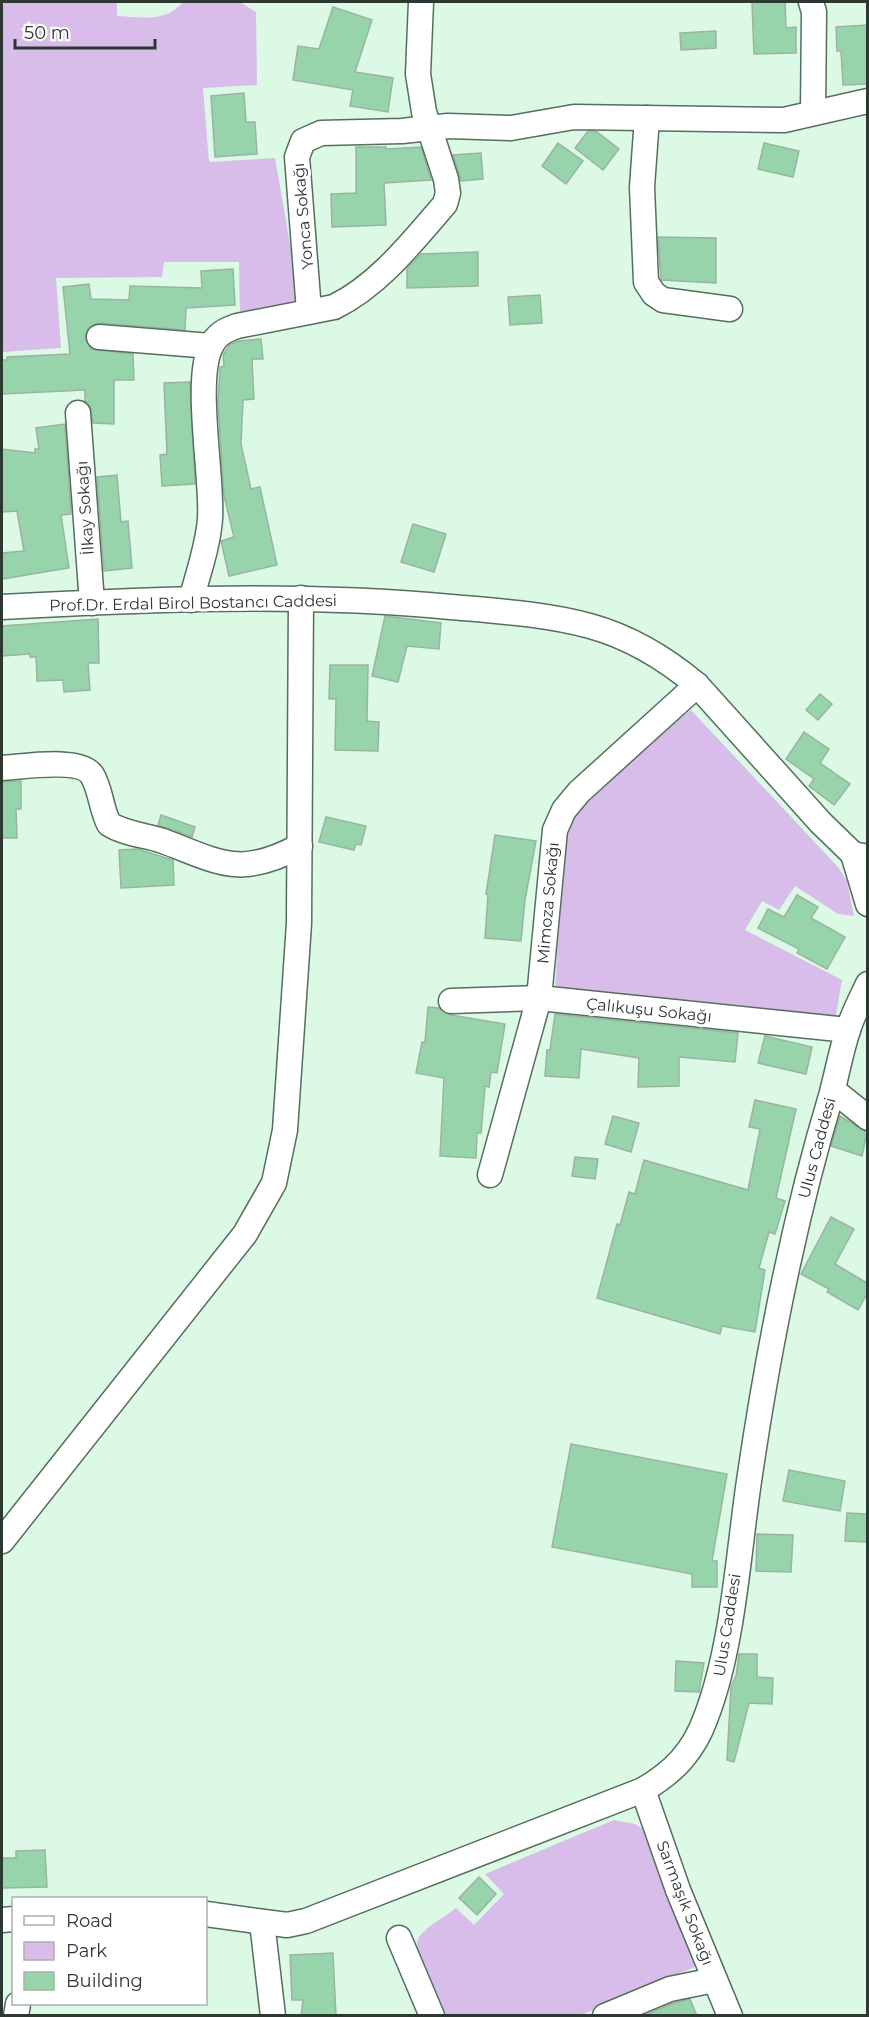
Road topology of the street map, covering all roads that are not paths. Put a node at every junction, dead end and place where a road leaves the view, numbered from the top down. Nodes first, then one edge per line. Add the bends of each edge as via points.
1 (421, 2) edge
2 (811, 2) edge
3 (867, 101) edge
4 (813, 113) junction
5 (647, 118) junction
6 (429, 128) junction
7 (730, 309) dead end
8 (309, 312) junction
9 (99, 338) dead end
10 (211, 346) junction
11 (78, 413) dead end
12 (300, 598) junction
13 (191, 600) junction
14 (92, 603) junction
15 (2, 607) edge
16 (697, 685) junction
17 (2, 768) edge
18 (300, 846) junction
19 (860, 855) edge
20 (867, 904) edge
21 (867, 984) edge
22 (539, 998) junction
23 (450, 1001) dead end
24 (848, 1030) junction
25 (833, 1090) junction
26 (867, 1118) edge
27 (490, 1175) dead end
28 (2, 1541) edge
29 (643, 1790) junction
30 (207, 1914) edge
31 (262, 1922) junction
32 (399, 1938) dead end
33 (714, 1980) junction
34 (273, 2016) edge
35 (432, 2016) edge
36 (605, 2016) edge
37 (730, 2016) edge

1 - 6 street via 418,74
2 - 4 street
3 - 4 street, Yonca Sokağı
4 - 5 street, Yonca Sokağı via 784,120
5 - 6 street, Yonca Sokağı via 574,117 511,128
5 - 7 street via 642,187 646,282 663,300
6 - 8 street via 446,179 445,204 372,284 334,307
6 - 8 street, Yonca Sokağı via 321,133 303,141 297,157 297,183
8 - 10 street via 223,331
9 - 10 street
10 - 13 street via 205,402 210,520
11 - 14 street, İlkay Sokağı
12 - 13 street, Prof.Dr. Erdal Birol Bostancı Caddesi
12 - 16 street, Prof.Dr. Erdal Birol Bostancı Caddesi via 427,605 591,626 627,639 675,666
12 - 18 street
13 - 14 street, Prof.Dr. Erdal Birol Bostancı Caddesi
14 - 15 street, Prof.Dr. Erdal Birol Bostancı Caddesi
16 - 19 street, Prof.Dr. Erdal Birol Bostancı Caddesi via 776,776
16 - 22 street, Mimoza Sokağı via 564,810 552,848
17 - 18 street via 82,767 96,783 110,824 220,863 254,865
18 - 28 street via 285,1130 274,1183 245,1234
19 - 20 street
21 - 24 street, Ulus Caddesi
22 - 23 street, Çalıkuşu Sokağı
22 - 24 street, Çalıkuşu Sokağı
22 - 27 street, Mimoza Sokağı
24 - 25 street, Ulus Caddesi
25 - 26 street
25 - 29 street, Ulus Caddesi via 811,1161 777,1307 716,1690 696,1742 664,1778
29 - 31 street, Ulus Caddesi via 330,1914 287,1925
29 - 33 street, Sarmaşık Sokağı
30 - 31 street, Ulus Caddesi
31 - 34 street
32 - 35 street
33 - 36 street via 670,1989
33 - 37 street, Sarmaşık Sokağı

